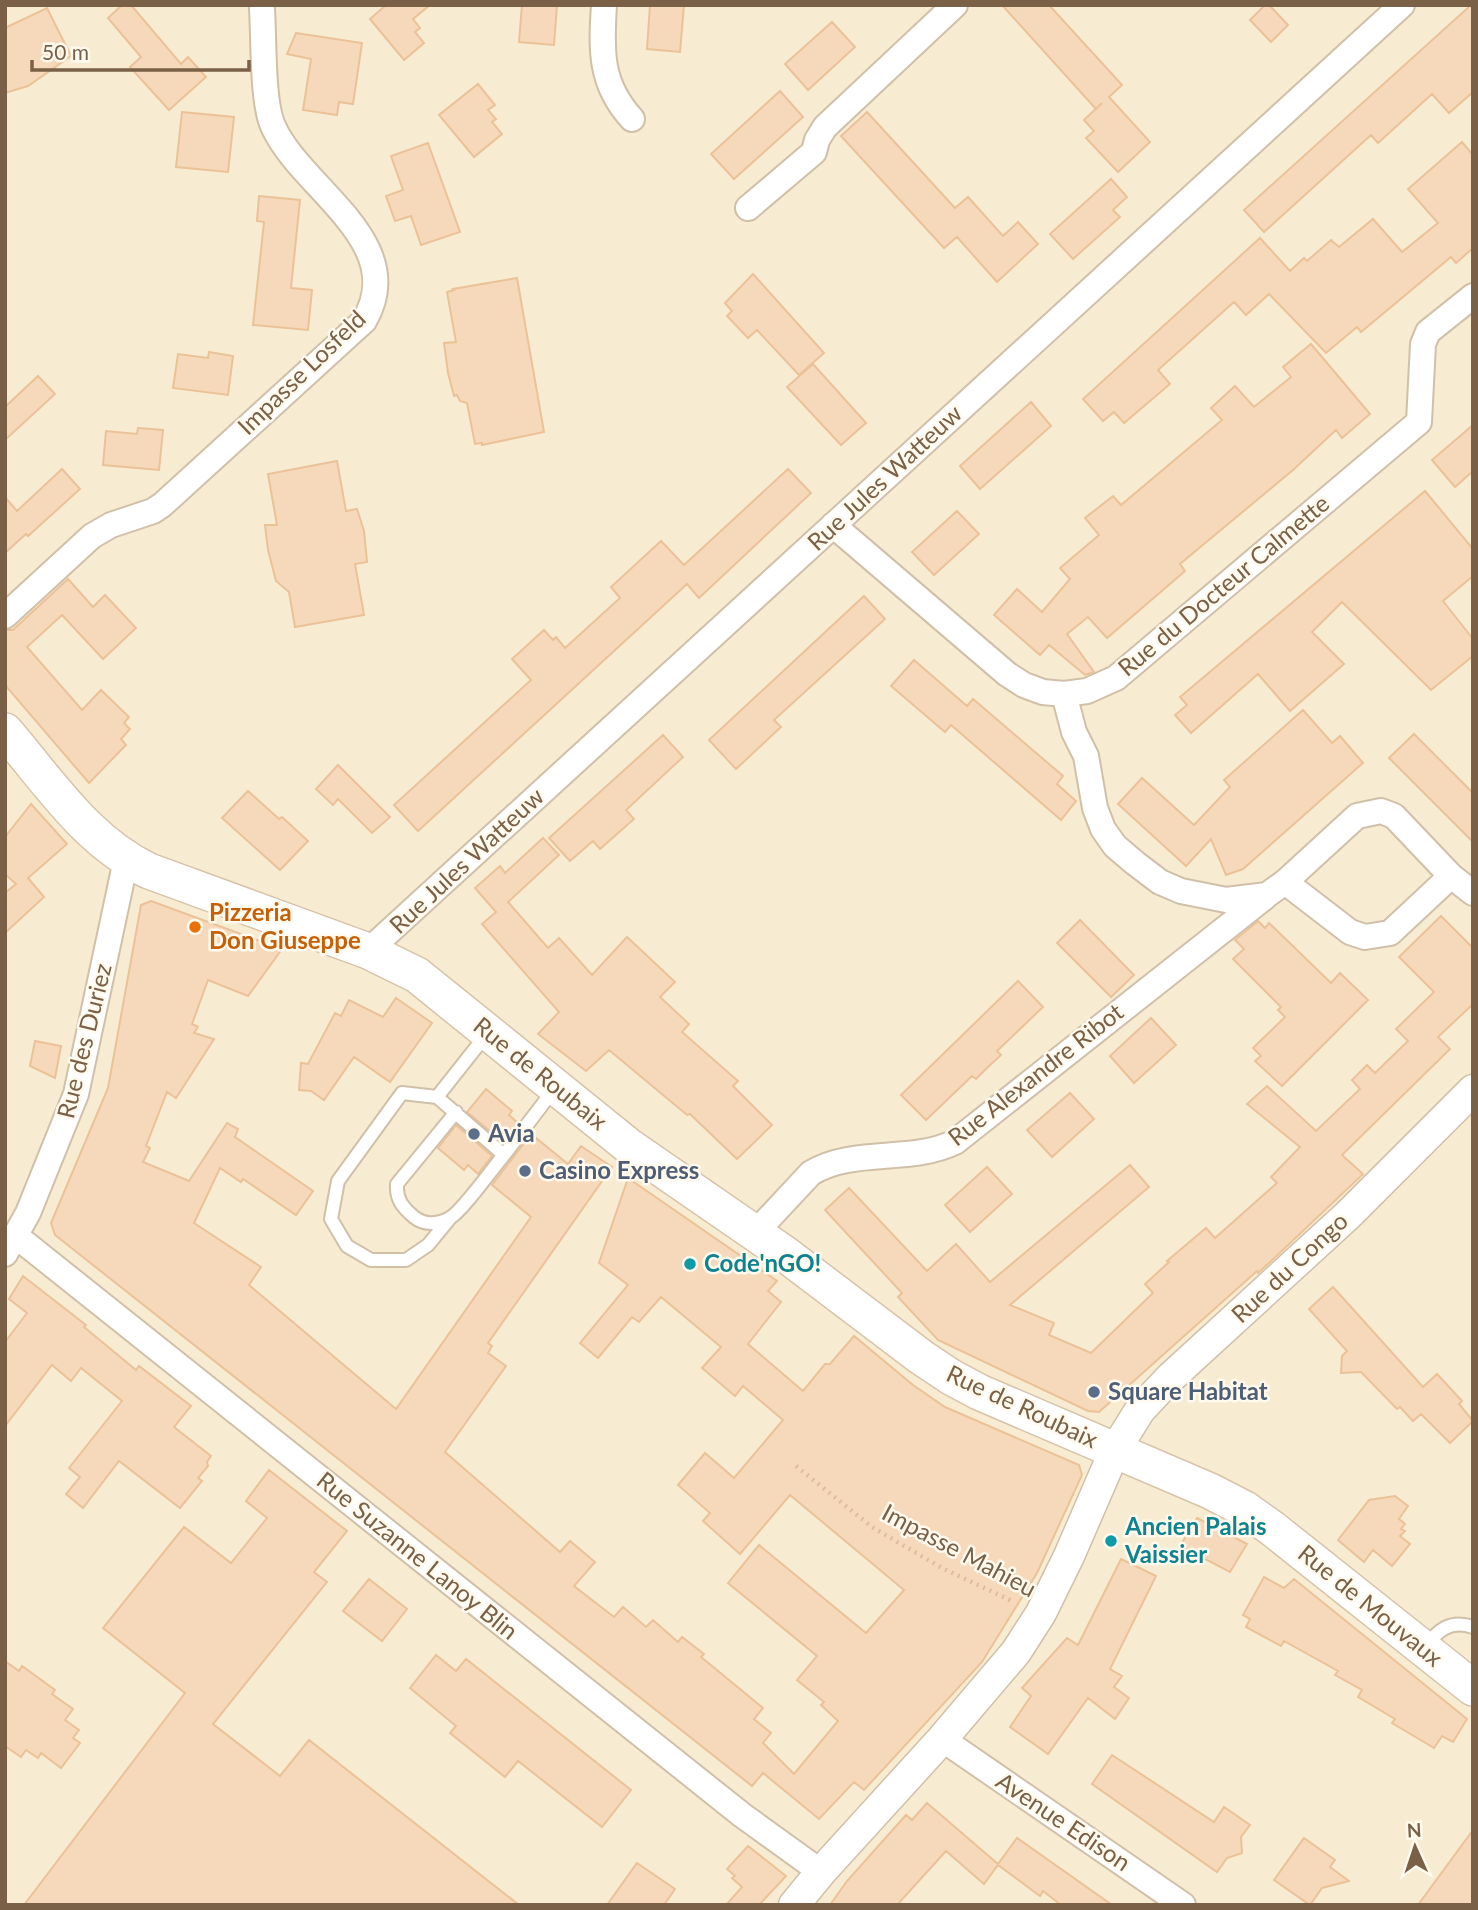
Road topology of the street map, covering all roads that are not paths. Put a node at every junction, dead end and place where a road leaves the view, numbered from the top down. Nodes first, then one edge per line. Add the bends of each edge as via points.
1 (604, 5) edge
2 (955, 5) edge
3 (1402, 5) edge
4 (262, 9) dead end
5 (632, 119) dead end
6 (748, 208) dead end
7 (1473, 296) edge
8 (833, 525) junction
9 (5, 616) edge
10 (1064, 694) junction
11 (5, 731) edge
12 (126, 860) junction
13 (1451, 876) junction
14 (1276, 888) junction
15 (1473, 893) edge
16 (368, 951) junction
17 (488, 1032) junction
18 (556, 1088) junction
19 (1473, 1090) edge
20 (437, 1097) junction
21 (456, 1112) junction
22 (504, 1155) junction
23 (451, 1217) junction
24 (755, 1233) junction
25 (10, 1245) edge
26 (1115, 1450) junction
27 (1473, 1627) edge
28 (1423, 1648) junction
29 (1473, 1688) edge
30 (942, 1739) junction
31 (821, 1872) junction
32 (794, 1905) edge
33 (1184, 1905) edge

1 - 5 street via 605,71 618,104
2 - 6 street via 825,127 814,152
3 - 8 street, Rue Jules Watteuw
4 - 9 street, Impasse Losfeld via 269,117 283,143 365,242 375,271 369,313 162,505 92,536
7 - 10 street, Rue du Docteur Calmette via 1428,332 1423,344 1419,422 1116,678 1087,691
8 - 10 street, Rue du Docteur Calmette via 1007,674 1042,692
8 - 16 street, Rue Jules Watteuw
10 - 14 street via 1086,756 1095,808 1115,846 1160,882 1181,891 1226,900
11 - 12 main road, Rue de Roubaix via 90,831
12 - 16 main road, Rue de Roubaix
12 - 25 street, Rue des Duriez via 82,1074 37,1191
13 - 14 street via 1390,933 1365,937
13 - 14 street, Rue Alexandre Ribot via 1394,817 1381,811 1357,816
13 - 15 street
14 - 24 street, Rue Alexandre Ribot via 955,1142 923,1153 820,1167
16 - 17 main road, Rue de Roubaix via 416,975
17 - 18 main road, Rue de Roubaix
17 - 20 lane
18 - 22 lane
18 - 24 main road, Rue de Roubaix via 649,1161
19 - 26 street, Rue du Congo via 1348,1215 1154,1394
20 - 21 lane
20 - 23 lane via 402,1093 338,1181 331,1219 347,1246 371,1260 406,1261 428,1245
21 - 22 lane
21 - 23 lane via 397,1184 402,1207 418,1221 435,1224
22 - 23 lane
24 - 26 main road, Rue de Roubaix via 951,1377
25 - 31 street, Rue Suzanne Lanoy Blin
26 - 28 main road, Rue de Mouvaux via 1245,1509
26 - 30 street, Rue du Congo via 1041,1613 1016,1652
27 - 28 lane via 1456,1624 1442,1628
28 - 29 main road, Rue de Mouvaux
30 - 31 street, Rue du Congo
30 - 33 street, Avenue Edison
31 - 32 street, Rue du Congo

